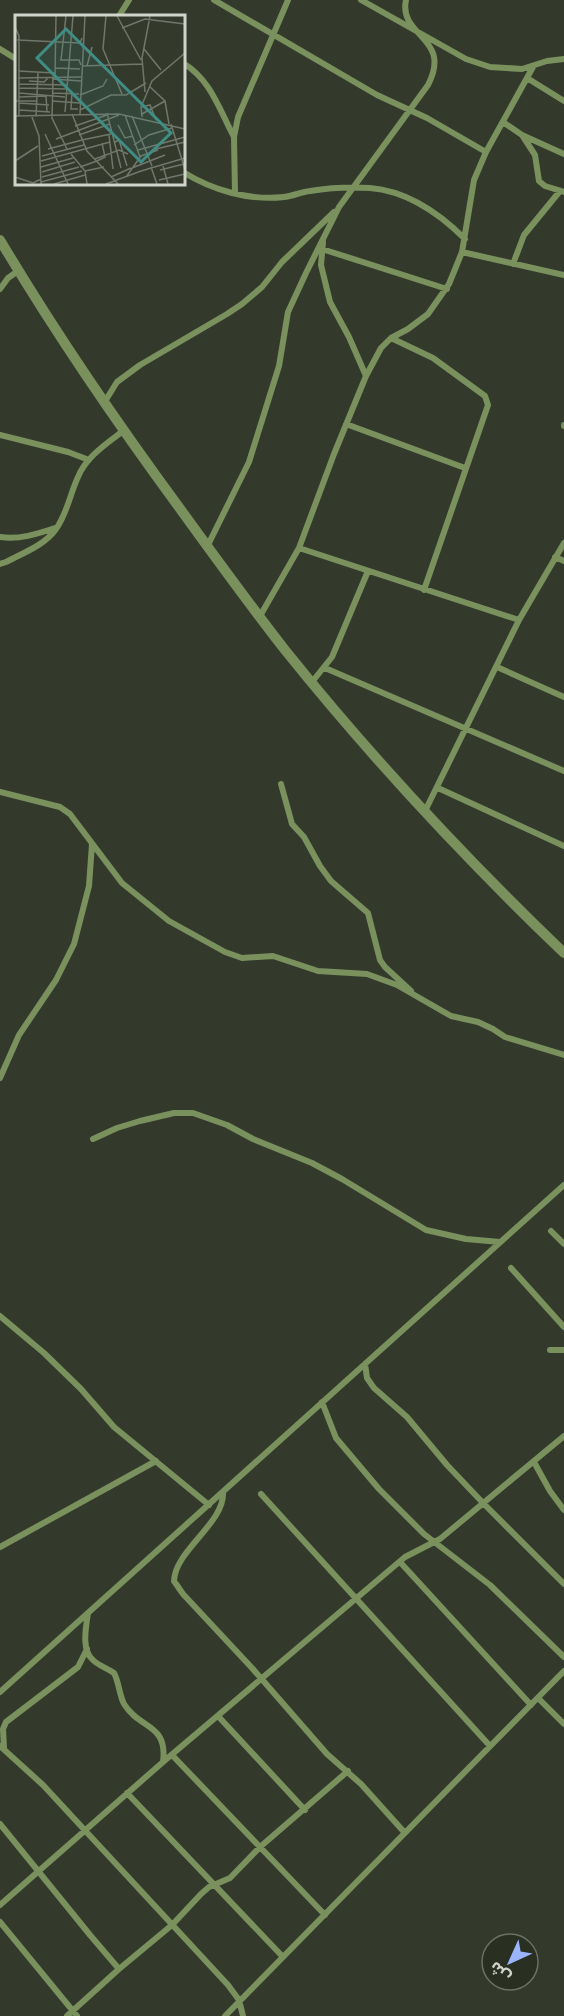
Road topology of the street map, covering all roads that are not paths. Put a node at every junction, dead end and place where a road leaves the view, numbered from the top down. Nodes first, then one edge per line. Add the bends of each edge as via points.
1 (129, 0) edge
2 (214, 0) edge
3 (288, 0) edge
4 (361, 0) edge
5 (406, 0) edge
6 (120, 15) edge
7 (416, 30) junction
8 (274, 34) junction
9 (0, 49) edge
10 (15, 58) edge
11 (564, 59) edge
12 (184, 64) edge
13 (533, 67) junction
14 (527, 78) junction
15 (564, 100) edge
16 (410, 110) junction
17 (503, 122) junction
18 (522, 135) junction
19 (234, 137) junction
20 (486, 152) junction
21 (564, 154) edge
22 (184, 173) edge
23 (354, 188) junction
24 (562, 192) edge
25 (235, 193) junction
26 (339, 207) junction
27 (465, 239) junction
28 (0, 240) edge
29 (323, 240) junction
30 (322, 249) junction
31 (462, 252) junction
32 (513, 264) junction
33 (18, 271) junction
34 (564, 275) edge
35 (0, 278) edge
36 (8, 278) junction
37 (0, 289) edge
38 (447, 289) junction
39 (391, 338) junction
40 (366, 376) junction
41 (104, 404) junction
42 (346, 424) junction
43 (123, 431) junction
44 (0, 435) edge
45 (89, 460) junction
46 (465, 468) junction
47 (57, 528) junction
48 (0, 537) edge
49 (564, 543) edge
50 (207, 547) junction
51 (299, 548) junction
52 (555, 557) junction
53 (564, 561) edge
54 (0, 564) edge
55 (368, 571) junction
56 (424, 590) junction
57 (260, 616) junction
58 (519, 620) junction
59 (497, 667) junction
60 (324, 668) junction
61 (312, 682) junction
62 (564, 697) edge
63 (465, 729) junction
64 (564, 771) edge
65 (281, 784) dead end
66 (438, 788) junction
67 (0, 792) edge
68 (425, 811) junction
69 (92, 843) junction
70 (564, 846) edge
71 (564, 953) edge
72 (415, 996) junction
73 (564, 1055) edge
74 (0, 1078) edge
75 (93, 1138) dead end
76 (564, 1185) edge
77 (551, 1231) dead end
78 (500, 1242) junction
79 (564, 1244) edge
80 (511, 1268) dead end
81 (0, 1316) edge
82 (564, 1327) edge
83 (550, 1350) dead end
84 (564, 1350) edge
85 (365, 1364) junction
86 (322, 1402) junction
87 (564, 1436) edge
88 (156, 1461) junction
89 (534, 1462) junction
90 (223, 1491) junction
91 (261, 1494) dead end
92 (483, 1504) junction
93 (209, 1505) junction
94 (564, 1510) edge
95 (434, 1543) junction
96 (0, 1547) edge
97 (400, 1562) junction
98 (564, 1584) edge
99 (358, 1599) junction
100 (88, 1613) junction
101 (87, 1649) junction
102 (564, 1657) edge
103 (564, 1671) edge
104 (262, 1680) junction
105 (0, 1692) edge
106 (538, 1698) junction
107 (531, 1705) junction
108 (218, 1716) junction
109 (564, 1724) edge
110 (490, 1746) junction
111 (2, 1747) edge
112 (172, 1755) junction
113 (163, 1762) junction
114 (348, 1772) junction
115 (128, 1794) junction
116 (304, 1810) junction
117 (0, 1824) edge
118 (85, 1833) junction
119 (405, 1833) junction
120 (260, 1847) junction
121 (39, 1873) junction
122 (215, 1886) junction
123 (0, 1905) edge
124 (325, 1915) junction
125 (0, 1922) edge
126 (172, 1926) junction
127 (283, 1957) junction
128 (119, 1969) junction
129 (239, 2000) junction
130 (75, 2013) edge
131 (67, 2016) edge
132 (225, 2016) edge
133 (243, 2016) edge

1 - 6 street
2 - 8 street
3 - 8 street
4 - 7 street
5 - 7 street via 405,11
7 - 13 street via 466,59 490,67
7 - 16 street via 435,53 436,64 428,85
8 - 16 street via 377,95
8 - 19 street via 241,107
9 - 10 street
11 - 13 street
12 - 19 street via 198,73 212,92
13 - 14 street
14 - 15 street
14 - 17 street
16 - 20 street
16 - 23 street
17 - 18 street
17 - 20 street
18 - 21 street
18 - 24 street via 535,155 539,181
19 - 25 street
20 - 27 street via 474,180
22 - 25 street
23 - 25 street via 282,197
23 - 26 street
23 - 27 street via 386,191 411,200 448,222
24 - 32 street via 524,235
26 - 29 street
26 - 41 street via 262,287 227,314 117,382
27 - 31 street
28 - 33 street
29 - 30 street
29 - 50 street via 288,312 279,366 249,462
30 - 38 street
30 - 40 street via 321,265 330,302
31 - 32 street
31 - 38 street
32 - 34 street
33 - 36 street
33 - 41 street
35 - 36 street
36 - 37 street
38 - 39 street via 428,314
39 - 40 street
39 - 46 street via 433,358 485,396 488,405
40 - 42 street
41 - 43 street
42 - 46 street
42 - 51 street
43 - 45 street
43 - 50 street
44 - 45 street
45 - 47 street via 78,476
46 - 56 street
47 - 48 street via 31,536
47 - 54 street via 40,543
49 - 52 street
50 - 57 street
51 - 55 street
51 - 57 street
52 - 53 street
52 - 58 street
55 - 56 street
55 - 60 street
56 - 58 street
57 - 61 street
58 - 59 street
59 - 62 street
59 - 63 street
60 - 61 street
60 - 63 street
61 - 68 street
63 - 64 street
63 - 66 street
65 - 72 street via 292,824 331,881 368,913 380,960
66 - 68 street
66 - 70 street
67 - 69 street via 60,807
68 - 71 street
69 - 72 street via 122,883 145,903 225,952 242,958 273,956 318,971 367,974
69 - 74 street via 89,886 74,944 56,980 19,1035
72 - 73 street via 451,1016 478,1022 505,1037
75 - 78 street via 140,1121 193,1113 318,1166 426,1230
76 - 78 street
77 - 79 street
78 - 85 street
80 - 82 street
81 - 88 street via 81,1389 114,1427
83 - 84 street
85 - 86 street
85 - 92 street via 367,1378 374,1388 414,1424
86 - 90 street
86 - 95 street via 340,1443 379,1489
87 - 89 street
88 - 93 street
88 - 96 street
89 - 92 street
89 - 94 street
90 - 93 street
90 - 104 street via 215,1515 181,1561 174,1581
91 - 99 street
92 - 95 street
92 - 98 street
93 - 100 street
95 - 97 street
95 - 102 street via 490,1585
97 - 99 street
97 - 107 street
99 - 104 street
99 - 110 street
100 - 101 street
100 - 105 street
101 - 111 street via 78,1666 6,1722
101 - 113 street via 92,1659 114,1673 127,1708 160,1736 165,1748
103 - 106 street
104 - 108 street
104 - 114 street via 327,1754
106 - 107 street
106 - 109 street
107 - 110 street
108 - 112 street
108 - 116 street
110 - 119 street
111 - 118 street via 43,1785
112 - 113 street
112 - 120 street
113 - 115 street
114 - 116 street
114 - 119 street
115 - 118 street
115 - 122 street
116 - 120 street
117 - 121 street
118 - 121 street
118 - 126 street
119 - 124 street
120 - 122 street via 240,1870
120 - 124 street
121 - 123 street
121 - 128 street
122 - 126 street via 201,1894
122 - 127 street
124 - 127 street
125 - 130 street
126 - 128 street
126 - 129 street
127 - 129 street
128 - 130 street
129 - 132 street
129 - 133 street
130 - 131 street

